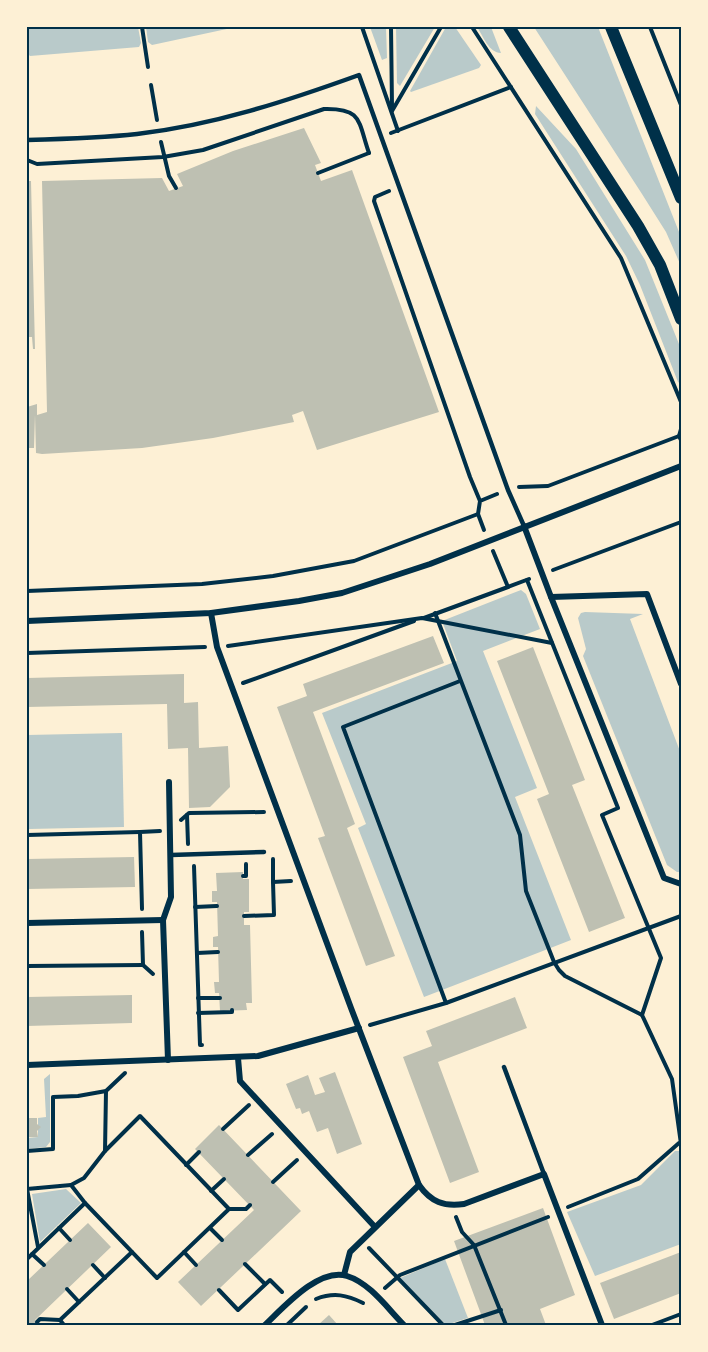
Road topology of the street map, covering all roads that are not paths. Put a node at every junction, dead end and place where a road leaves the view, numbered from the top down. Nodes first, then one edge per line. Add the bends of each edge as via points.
1 (509, 27) edge
2 (611, 27) edge
3 (27, 140) edge
4 (681, 198) edge
5 (681, 320) edge
6 (681, 466) edge
7 (524, 526) junction
8 (551, 597) junction
9 (211, 613) junction
10 (27, 621) edge
11 (681, 684) edge
12 (168, 782) dead end
13 (264, 852) dead end
14 (171, 855) junction
15 (681, 884) edge
16 (163, 920) junction
17 (27, 923) edge
18 (359, 1028) junction
19 (238, 1058) junction
20 (168, 1060) junction
21 (27, 1065) edge
22 (504, 1067) dead end
23 (544, 1174) junction
24 (419, 1185) junction
25 (375, 1227) junction
26 (344, 1275) junction
27 (265, 1325) edge
28 (404, 1325) edge
29 (602, 1325) edge

1 - 5 main road via 639,226 660,265
2 - 4 main road
3 - 7 lane via 136,134 207,122 359,75
6 - 7 street
7 - 8 street
7 - 9 street via 398,576 342,593
8 - 11 street via 647,594
8 - 15 street via 664,878
9 - 10 street
9 - 18 street via 217,647
12 - 14 street
13 - 14 lane
14 - 16 street via 171,897
16 - 17 street
16 - 20 street
18 - 19 street
18 - 24 street
19 - 20 street
19 - 25 street via 240,1082
20 - 21 street
22 - 23 lane
23 - 24 street via 451,1206 435,1202
23 - 29 street
24 - 25 street
25 - 26 street via 350,1252
26 - 27 street via 320,1280
26 - 28 street via 357,1281

